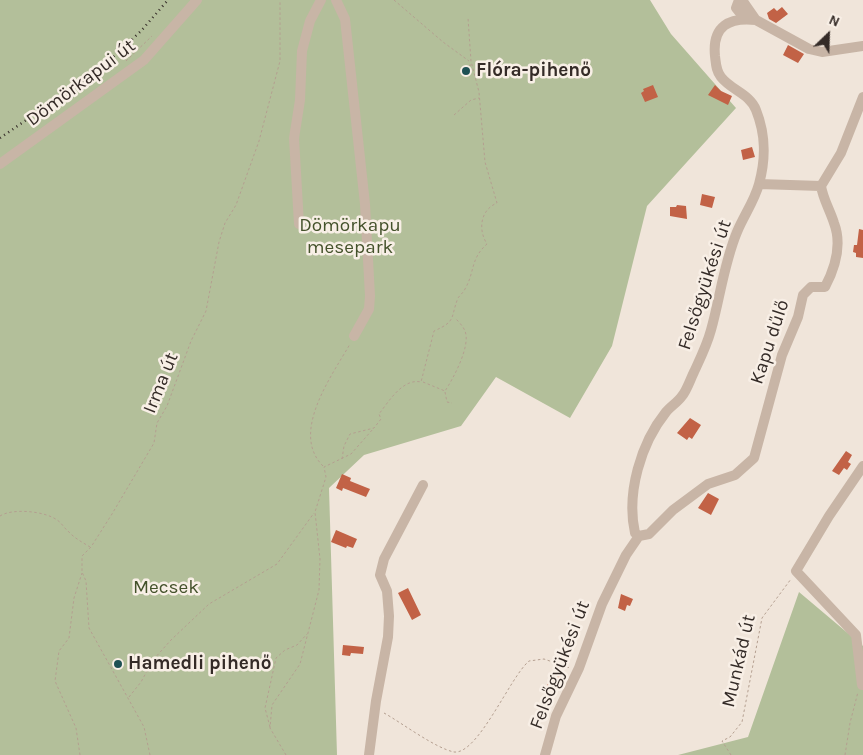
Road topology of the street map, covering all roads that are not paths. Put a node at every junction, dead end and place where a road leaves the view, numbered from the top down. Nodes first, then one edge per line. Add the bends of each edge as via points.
1 (197, 0) edge
2 (321, 0) edge
3 (336, 0) edge
4 (740, 0) edge
5 (744, 18) junction
6 (756, 20) junction
7 (863, 46) edge
8 (863, 97) edge
9 (0, 164) edge
10 (759, 184) junction
11 (821, 186) junction
12 (299, 224) dead end
13 (354, 336) road end
14 (863, 466) edge
15 (423, 485) dead end
16 (639, 536) junction
17 (862, 684) edge
18 (369, 755) edge
19 (545, 755) edge

1 - 9 street, Dömörkapui út via 144,60
2 - 12 street via 310,21 302,51 294,138
3 - 13 street via 345,19 366,204 369,310
4 - 5 street via 736,8
4 - 6 street
5 - 6 street
5 - 10 street, Felsőgyükési út via 734,20 719,30 714,44 715,57 717,71 750,100 763,128 765,153
6 - 7 street via 809,49 822,52
8 - 11 street via 841,153
10 - 11 street
10 - 16 street, Felsőgyükési út via 737,232 719,290 711,330 694,371 683,396 666,413 644,451 636,480 632,520
11 - 16 street, Kapu dűlő via 837,230 837,254 825,287 811,287 803,295 798,317 782,355 754,458 735,474 708,484 673,510 649,534
14 - 17 street via 796,571 856,635
15 - 18 street via 384,559 380,575 387,591 388,637
16 - 19 street, Felsőgyükési út via 602,604 578,671 556,716

